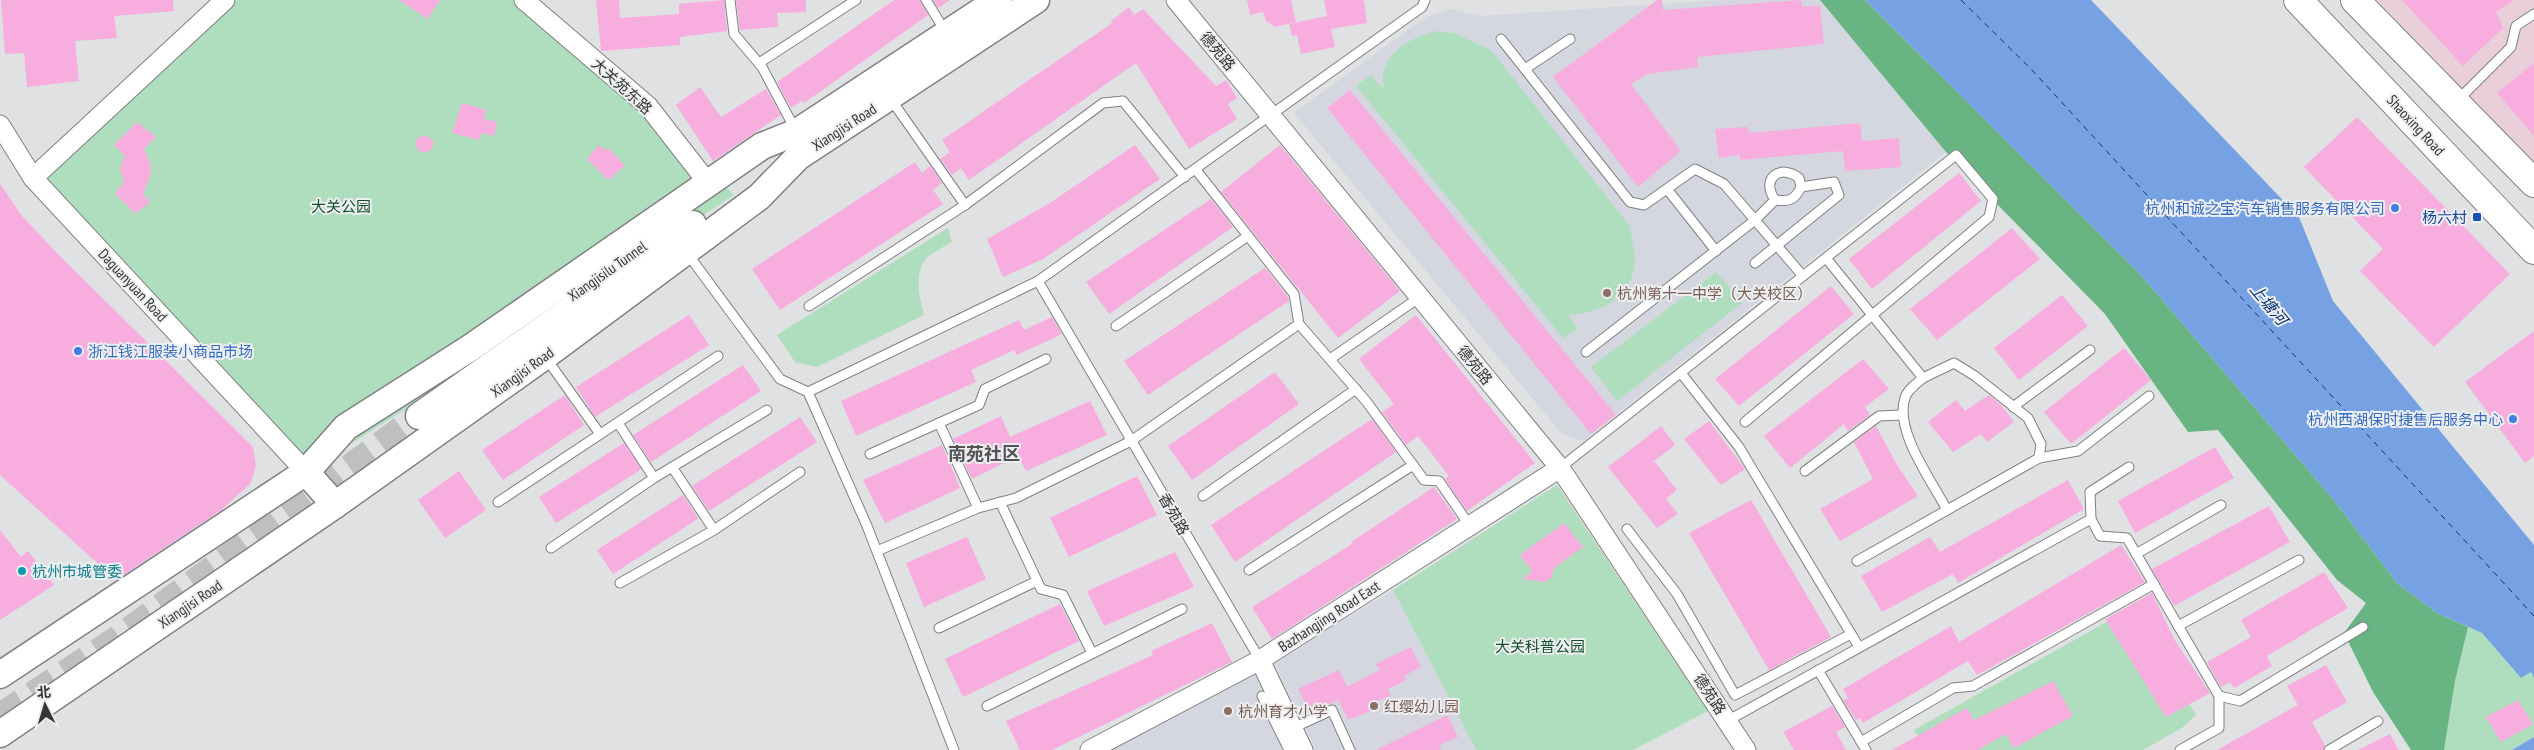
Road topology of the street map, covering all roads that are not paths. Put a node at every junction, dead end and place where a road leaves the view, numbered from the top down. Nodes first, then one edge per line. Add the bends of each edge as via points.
1 (225, 0) edge
2 (524, 0) edge
3 (730, 0) edge
4 (856, 0) edge
5 (926, 0) edge
6 (998, 0) edge
7 (1036, 0) edge
8 (1176, 0) edge
9 (1424, 0) edge
10 (2298, 0) edge
11 (2355, 0) edge
12 (2534, 14) edge
13 (947, 33) junction
14 (1570, 38) dead end
15 (1501, 39) dead end
16 (758, 63) junction
17 (1525, 69) junction
18 (890, 98) junction
19 (2454, 103) junction
20 (1272, 116) junction
21 (0, 125) edge
22 (798, 145) junction
23 (1196, 170) junction
24 (1185, 177) junction
25 (33, 178) junction
26 (708, 183) junction
27 (2534, 183) edge
28 (1801, 187) junction
29 (1667, 189) junction
30 (1775, 200) junction
31 (965, 205) junction
32 (1755, 220) junction
33 (1248, 236) junction
34 (1776, 245) junction
35 (2534, 250) edge
36 (686, 251) junction
37 (1716, 251) junction
38 (1826, 258) junction
39 (1756, 263) dead end
40 (1803, 276) junction
41 (1038, 281) junction
42 (1420, 298) junction
43 (809, 306) dead end
44 (1873, 315) junction
45 (1299, 324) junction
46 (1116, 326) dead end
47 (2090, 350) dead end
48 (1586, 352) dead end
49 (544, 356) junction
50 (718, 356) dead end
51 (1046, 359) dead end
52 (1330, 359) junction
53 (1681, 372) junction
54 (1923, 378) junction
55 (1356, 389) junction
56 (808, 392) junction
57 (2149, 396) dead end
58 (2013, 406) junction
59 (767, 410) dead end
60 (416, 411) tunnel mouth
61 (1902, 415) junction
62 (1745, 422) dead end
63 (618, 423) junction
64 (939, 423) junction
65 (600, 434) junction
66 (1131, 441) junction
67 (870, 454) dead end
68 (2039, 458) junction
69 (1413, 465) junction
70 (2129, 467) dead end
71 (672, 468) junction
72 (1560, 468) junction
73 (1805, 471) dead end
74 (306, 472) junction
75 (800, 472) dead end
76 (654, 478) junction
77 (1203, 496) dead end
78 (498, 502) dead end
79 (1000, 502) junction
80 (2221, 505) dead end
81 (335, 506) junction
82 (978, 508) junction
83 (1947, 510) junction
84 (2090, 519) junction
85 (1470, 526) junction
86 (1627, 529) dead end
87 (714, 530) junction
88 (551, 548) dead end
89 (877, 551) junction
90 (2136, 554) junction
91 (2299, 560) dead end
92 (1857, 562) dead end
93 (1249, 570) dead end
94 (1037, 581) junction
95 (620, 583) dead end
96 (2154, 584) junction
97 (1182, 609) dead end
98 (2178, 626) junction
99 (2363, 627) dead end
100 (939, 628) dead end
101 (1851, 634) junction
102 (1859, 647) junction
103 (1092, 653) junction
104 (1260, 660) junction
105 (1818, 670) junction
106 (0, 675) edge
107 (1262, 696) dead end
108 (2219, 696) junction
109 (987, 706) dead end
110 (1727, 721) junction
111 (2378, 721) dead end
112 (1292, 728) junction
113 (0, 734) edge
114 (1864, 746) edge
115 (954, 750) edge
116 (1090, 750) edge
117 (1288, 750) edge
118 (1303, 750) edge
119 (1350, 750) edge
120 (1746, 750) edge
121 (2180, 750) edge
122 (2329, 750) edge

1 - 25 street
2 - 26 street, 大关苑东路 via 648,106
3 - 16 lane via 734,34
4 - 16 lane
5 - 13 lane
6 - 13 main road, Xiangjisi Road
7 - 18 main road, Xiangjisi Road
8 - 20 street, 德苑路
9 - 20 lane via 1422,7
10 - 35 main road, Shaoxing Road
11 - 19 main road
12 - 19 lane via 2516,26 2511,47
13 - 22 main road, Xiangjisi Road
14 - 17 lane
15 - 17 lane
16 - 22 lane
17 - 29 lane via 1630,202 1644,206
18 - 22 main road, Xiangjisi Road
18 - 31 lane
19 - 27 main road
20 - 23 lane
20 - 42 street, 德苑路
21 - 25 street, Daguanyuan Road
22 - 26 main road, Xiangjisi Road via 762,146
22 - 36 main road, Xiangjisi Road via 759,197
22 - 60 main road, Xiangjisilu Tunnel via 768,159
23 - 24 lane
23 - 33 lane
24 - 31 lane via 1123,101 1103,103
24 - 41 lane
25 - 74 street, Daguanyuan Road
26 - 74 main road, Xiangjisi Road via 470,348 346,427
28 - 30 lane via 1796,197 1787,201
28 - 30 lane via 1799,178 1792,173 1784,171 1773,176 1769,191
28 - 34 lane via 1834,182 1839,195
29 - 32 lane via 1695,170 1724,184
29 - 37 lane
30 - 32 lane
31 - 43 lane
32 - 34 lane
32 - 37 lane
33 - 45 lane via 1294,294
33 - 46 lane
34 - 39 lane
34 - 40 lane
36 - 49 main road, Xiangjisi Road
36 - 56 lane via 780,379
37 - 48 lane
38 - 40 lane
38 - 44 lane
38 - 44 lane via 1956,155 1993,200 1989,217
40 - 53 lane
41 - 56 lane
41 - 66 lane, 香苑路
42 - 52 lane
42 - 72 street, 德苑路
44 - 54 lane
44 - 62 lane
45 - 52 lane
45 - 66 lane
47 - 58 lane
49 - 65 lane
49 - 81 main road, Xiangjisi Road
50 - 63 lane
51 - 64 lane via 985,388 979,405
52 - 55 lane
53 - 72 lane
53 - 101 lane via 1739,446
54 - 58 lane via 1954,364
54 - 61 lane via 1905,396
55 - 69 lane
55 - 77 lane
56 - 89 lane
57 - 68 lane via 2078,451
58 - 68 lane via 2028,418 2040,444
59 - 71 lane
61 - 73 lane via 1879,416
61 - 83 lane via 1906,434
63 - 65 lane
63 - 76 lane
64 - 67 lane
64 - 82 lane
65 - 78 lane
66 - 79 lane via 1016,498
66 - 104 lane, 香苑路
68 - 83 lane
69 - 85 lane via 1424,480 1439,481
69 - 93 lane
70 - 84 lane via 2090,492
71 - 76 lane
71 - 87 lane
72 - 85 street, Bazhangjing Road East
72 - 110 street, 德苑路
74 - 81 main road, Daguanyuan Road
74 - 106 main road, Xiangjisi Road
75 - 87 lane
76 - 88 lane
79 - 82 lane
79 - 94 lane
80 - 90 lane
81 - 113 main road, Xiangjisi Road
82 - 89 lane
83 - 92 lane
84 - 90 lane via 2100,536 2128,538
84 - 102 lane
85 - 104 street, Bazhangjing Road East
86 - 101 lane via 1677,594 1735,695
87 - 95 lane
89 - 115 lane
90 - 96 lane
91 - 98 lane
94 - 100 lane
94 - 103 lane via 1041,590 1063,594
96 - 98 lane
96 - 114 lane via 1973,686 1953,688
97 - 103 lane
98 - 108 lane
99 - 108 lane via 2240,701
101 - 102 lane
102 - 105 lane
103 - 109 lane
104 - 112 street, 香苑路
104 - 116 street, Bazhangjing Road East
105 - 110 lane
105 - 114 lane
107 - 117 lane
108 - 121 lane via 2219,728
110 - 120 street, 德苑路
111 - 122 lane
112 - 118 street, 香苑路
112 - 119 lane via 1332,710

